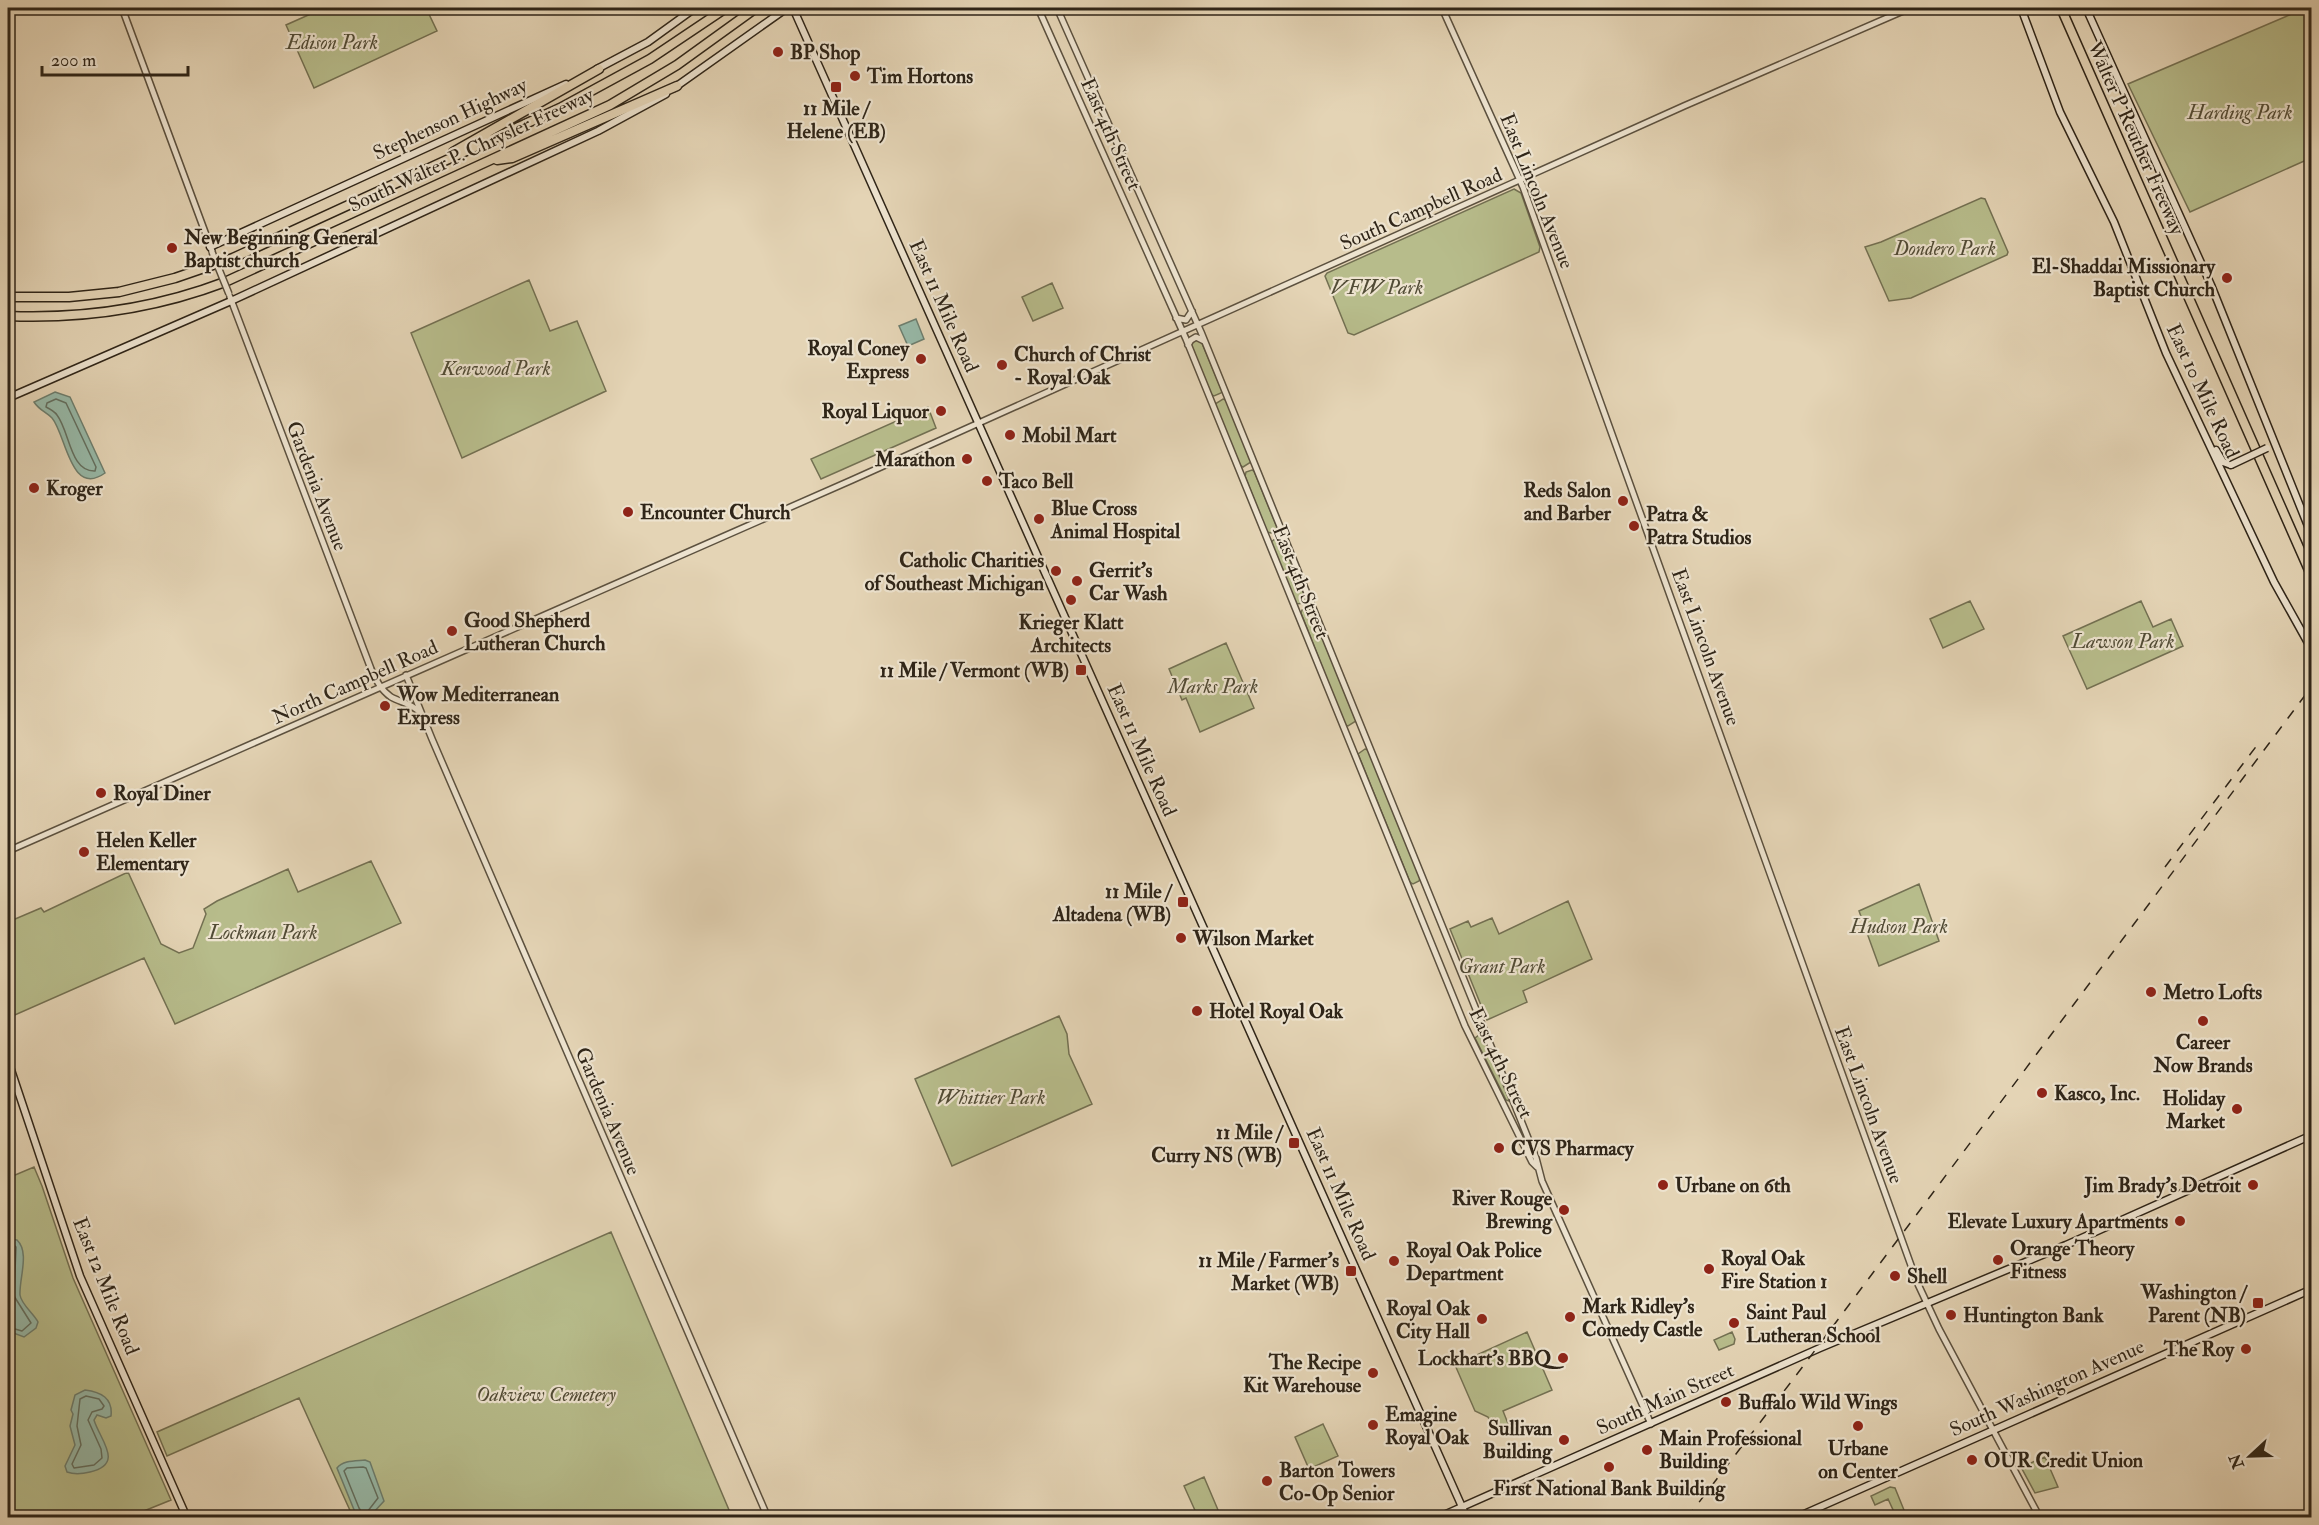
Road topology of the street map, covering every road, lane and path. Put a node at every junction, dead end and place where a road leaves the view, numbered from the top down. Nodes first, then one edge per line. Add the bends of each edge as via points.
1 (122, 8) edge
2 (695, 8) edge
3 (726, 8) edge
4 (756, 8) edge
5 (787, 8) edge
6 (793, 8) edge
7 (1038, 8) edge
8 (1057, 8) edge
9 (1442, 8) edge
10 (1910, 8) edge
11 (2021, 8) edge
12 (2061, 8) edge
13 (2086, 8) edge
14 (598, 69) junction
15 (677, 86) junction
16 (482, 164) junction
17 (430, 167) junction
18 (1520, 180) junction
19 (211, 250) junction
20 (8, 297) edge
21 (231, 302) junction
22 (1192, 311) junction
23 (8, 316) edge
24 (1176, 318) junction
25 (1198, 326) junction
26 (1183, 333) junction
27 (1205, 342) junction
28 (1188, 345) junction
29 (8, 398) edge
30 (2195, 416) junction
31 (978, 423) junction
32 (2271, 437) junction
33 (2312, 536) edge
34 (2312, 577) edge
35 (2312, 650) edge
36 (406, 675) junction
37 (380, 686) junction
38 (422, 715) junction
39 (8, 851) edge
40 (8, 1061) edge
41 (2311, 1136) edge
42 (1537, 1167) junction
43 (2312, 1289) edge
44 (1926, 1303) junction
45 (1651, 1424) junction
46 (1994, 1430) junction
47 (1462, 1506) junction
48 (187, 1518) edge
49 (768, 1518) edge
50 (1437, 1518) edge
51 (1467, 1518) edge
52 (1795, 1518) edge
53 (2040, 1518) edge

1 - 19 street, Gardenia Avenue
2 - 14 main road, Stephenson Highway via 648,42
3 - 17 highway via 682,39 590,92
4 - 16 highway, South Walter P. Chrysler Freeway via 631,93
5 - 15 main road
6 - 31 main road, East 11 Mile Road
7 - 24 street, East 4th Street
8 - 22 street, East 4th Street
9 - 18 street, East Lincoln Avenue
10 - 18 street, South Campbell Road
11 - 30 main road, East 10 Mile Road via 2066,127 2114,222
12 - 34 highway, Walter P Reuther Freeway
13 - 32 main road via 2211,285
14 - 17 highway
14 - 19 main road, Stephenson Highway
15 - 16 highway via 512,158
15 - 21 main road via 598,131
16 - 23 highway, South Walter P. Chrysler Freeway via 208,288 110,313
17 - 20 highway via 204,270 119,292 54,298
18 - 25 street, South Campbell Road
18 - 44 street, East Lincoln Avenue
19 - 21 street, Gardenia Avenue, bridge
21 - 29 main road
21 - 37 street, Gardenia Avenue via 361,646
22 - 24 street via 1186,320
22 - 25 street, East 4th Street
24 - 26 street, East 4th Street
25 - 26 street, South Campbell Road
25 - 27 street, East 4th Street
26 - 28 street, East 4th Street
26 - 31 street, South Campbell Road
27 - 28 street via 1196,337
27 - 42 street, East 4th Street
28 - 42 street, East 4th Street via 1465,1026
30 - 32 main road, bridge via 2221,460 2231,465 2267,448
30 - 35 main road, East 10 Mile Road via 2274,582
31 - 36 street, North Campbell Road
31 - 47 main road, East 11 Mile Road
32 - 33 main road
36 - 37 street, North Campbell Road
36 - 38 street, Gardenia Avenue
37 - 38 street
37 - 39 street, North Campbell Road
38 - 49 street, Gardenia Avenue
40 - 48 main road, East 12 Mile Road via 78,1271
41 - 44 main road, South Main Street
42 - 45 street, East 4th Street
43 - 46 main road, South Washington Avenue
44 - 45 main road, South Main Street
44 - 46 street, East Lincoln Avenue
45 - 47 main road, South Main Street
46 - 52 main road, South Washington Avenue
46 - 53 street, East Lincoln Avenue
47 - 50 main road, South Main Street
47 - 51 main road, East 11 Mile Road

